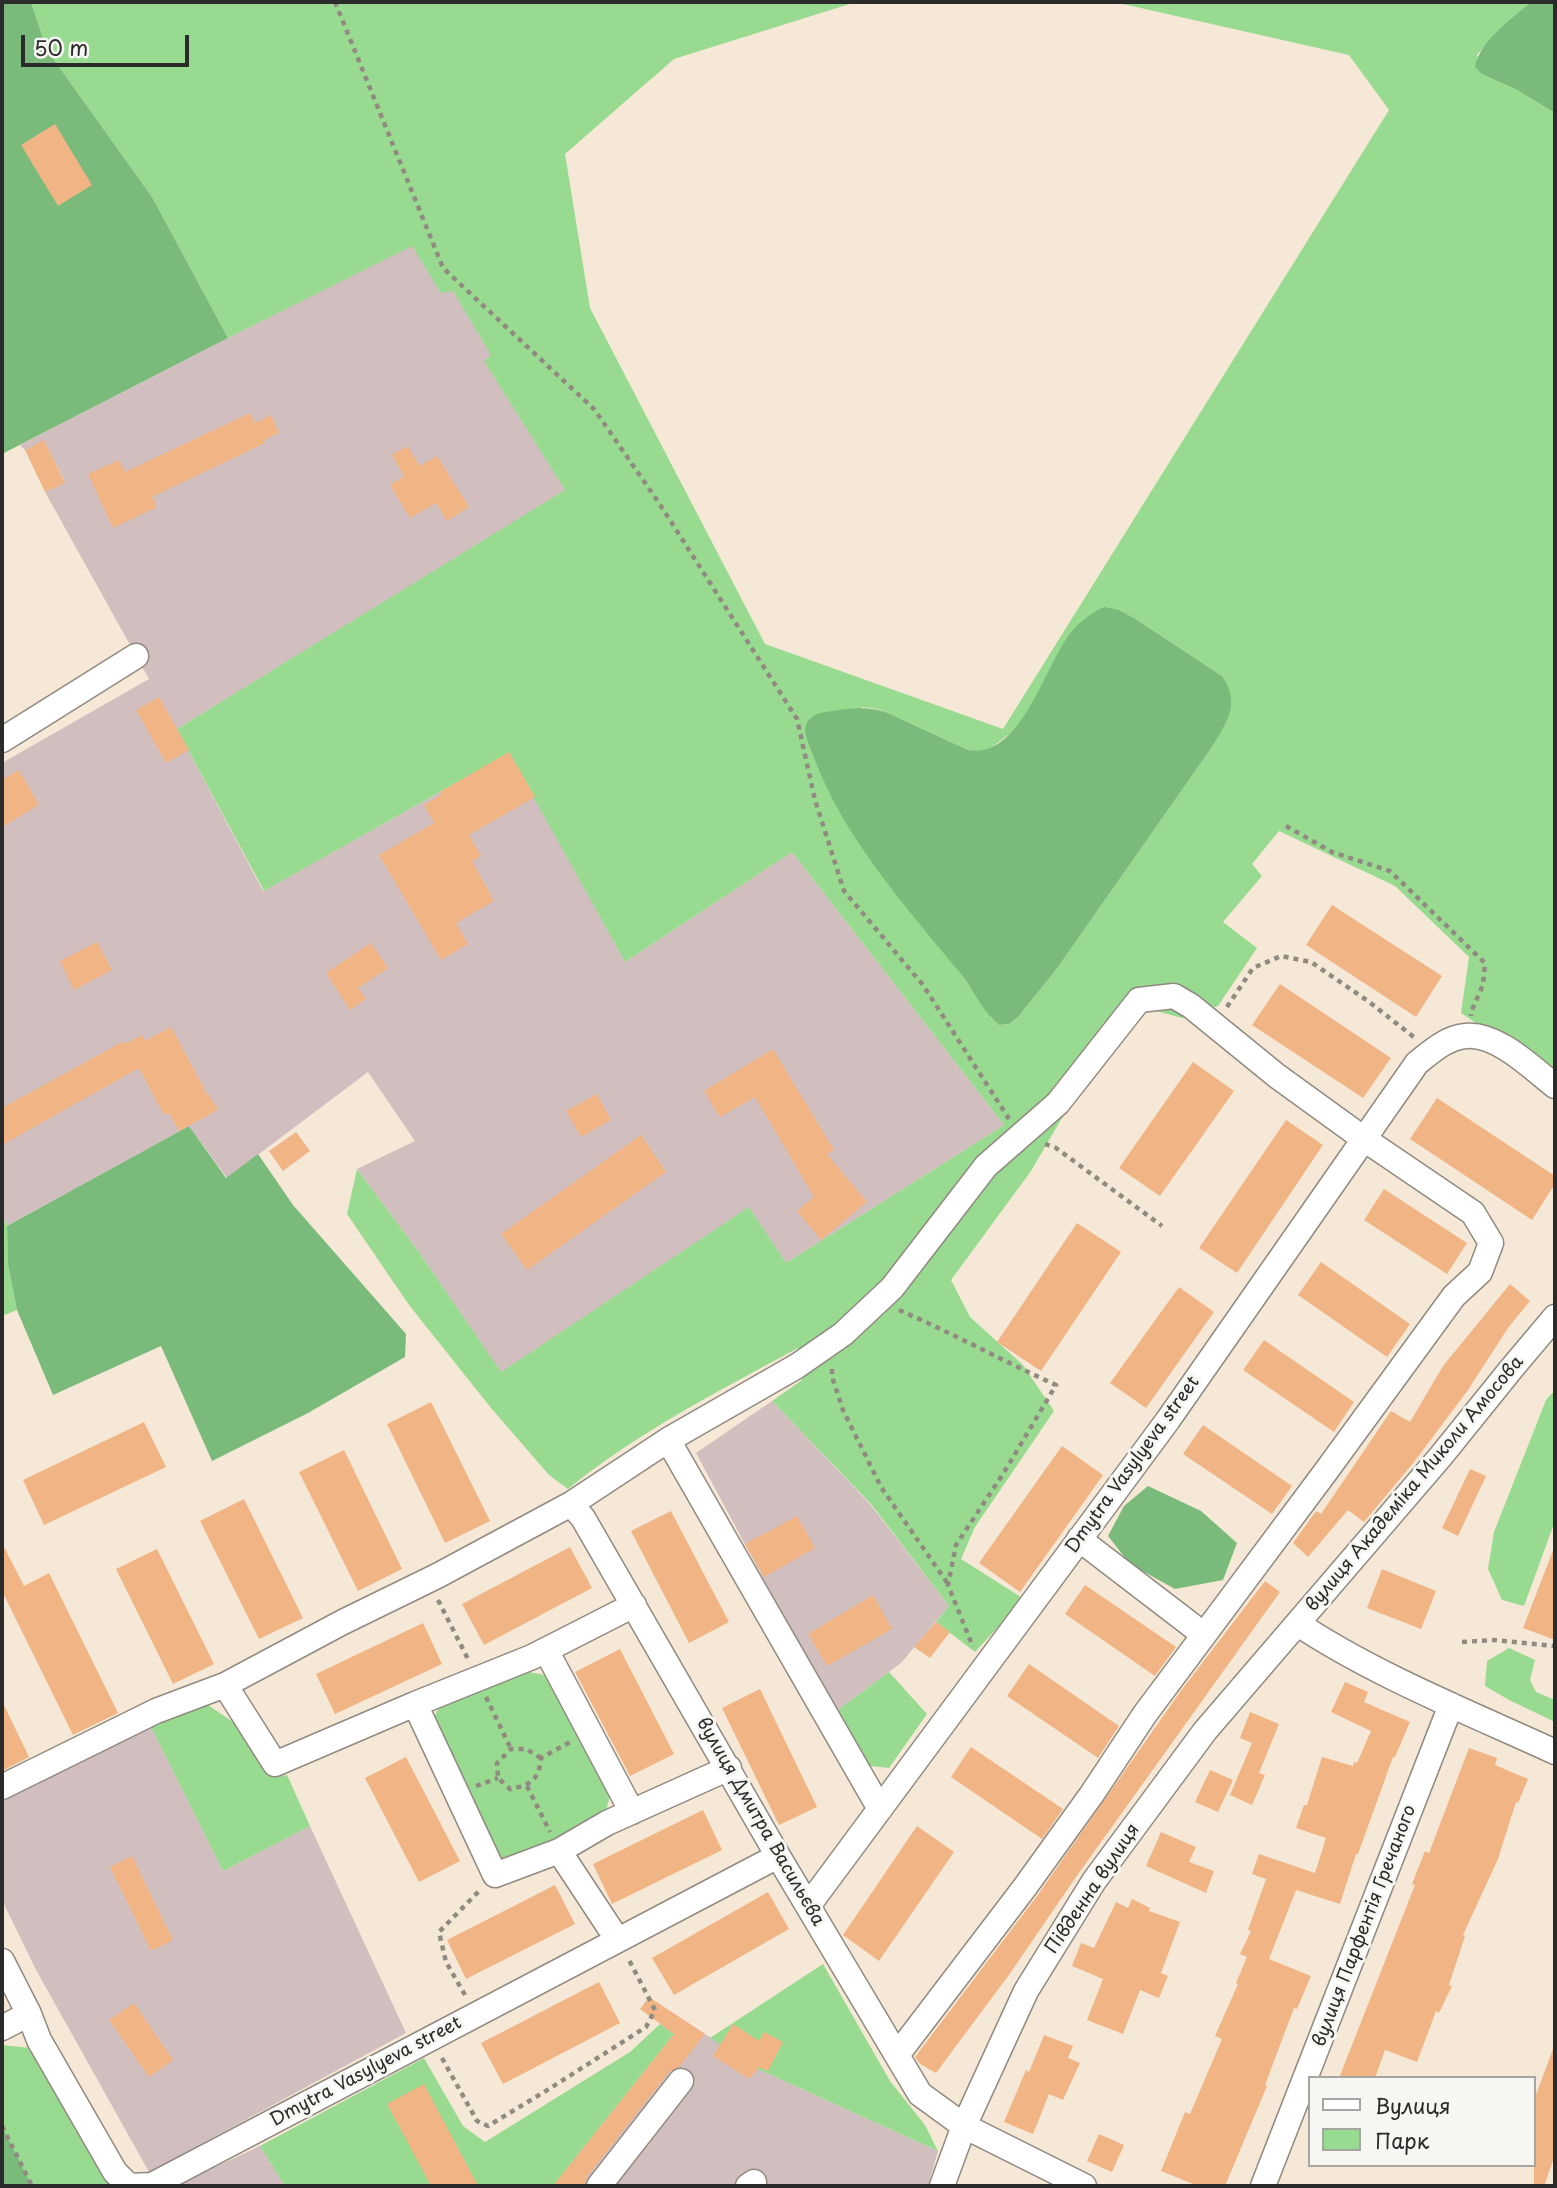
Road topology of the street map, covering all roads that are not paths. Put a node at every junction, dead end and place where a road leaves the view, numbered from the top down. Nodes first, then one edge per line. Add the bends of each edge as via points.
1 (136, 656) dead end
2 (2, 740) edge
3 (1555, 1086) edge
4 (1364, 1139) junction
5 (1555, 1317) edge
6 (668, 1440) junction
7 (571, 1504) junction
8 (1079, 1539) junction
9 (634, 1605) junction
10 (1298, 1624) junction
11 (1203, 1634) junction
12 (546, 1650) junction
13 (225, 1685) junction
14 (415, 1704) junction
15 (1451, 1704) junction
16 (1555, 1752) edge
17 (729, 1768) junction
18 (2, 1787) edge
19 (880, 1809) junction
20 (632, 1812) junction
21 (559, 1850) junction
22 (778, 1856) junction
23 (808, 1906) junction
24 (617, 1939) junction
25 (2, 1961) edge
26 (29, 2014) junction
27 (2, 2028) edge
28 (897, 2055) junction
29 (681, 2081) dead end
30 (964, 2126) junction
31 (599, 2186) edge
32 (942, 2186) edge
33 (1084, 2186) edge
34 (1263, 2186) edge

1 - 2 street
3 - 4 street, Dmytra Vasylyeva street via 1487,1038 1441,1044 1417,1063
4 - 6 street via 1191,1006 1174,996 1139,1000 1058,1103 986,1166 892,1287 843,1334 797,1366
4 - 8 street, Dmytra Vasylyeva street
4 - 11 street via 1473,1213 1492,1243 1480,1272 1454,1296
5 - 10 street, вулиця Академіка Миколи Амосова
6 - 7 street
6 - 19 street
7 - 9 street, вулиця Дмитра Васильєва
7 - 13 street
8 - 11 street
8 - 19 street, Dmytra Vasylyeva street
9 - 12 street
9 - 17 street, вулиця Дмитра Васильєва
10 - 15 street, вулиця Академіка Миколи Амосова via 1327,1644
10 - 30 street, Південна вулиця via 1205,1731 1094,1881 1026,1991
11 - 28 street via 1026,1887
12 - 14 street
12 - 20 street
13 - 14 street via 275,1764
13 - 18 street via 156,1711
14 - 21 street via 495,1875
15 - 16 street, вулиця Академіка Миколи Амосова
15 - 34 street, вулиця Парфентія Гречаного
17 - 20 street
17 - 22 street, вулиця Дмитра Васильєва
19 - 23 street, Dmytra Vasylyeva street
20 - 21 street
21 - 24 street
22 - 23 street, вулиця Дмитра Васильєва
22 - 24 street, Dmytra Vasylyeva street
23 - 28 street, вулиця Дмитра Васильєва
24 - 26 street, Dmytra Vasylyeva street via 152,2185 129,2186 115,2172
25 - 26 street, Dmytra Vasylyeva street
26 - 27 street
28 - 30 street, вулиця Дмитра Васильєва via 920,2094
29 - 31 street
30 - 32 street, Південна вулиця
30 - 33 street, вулиця Дмитра Васильєва

